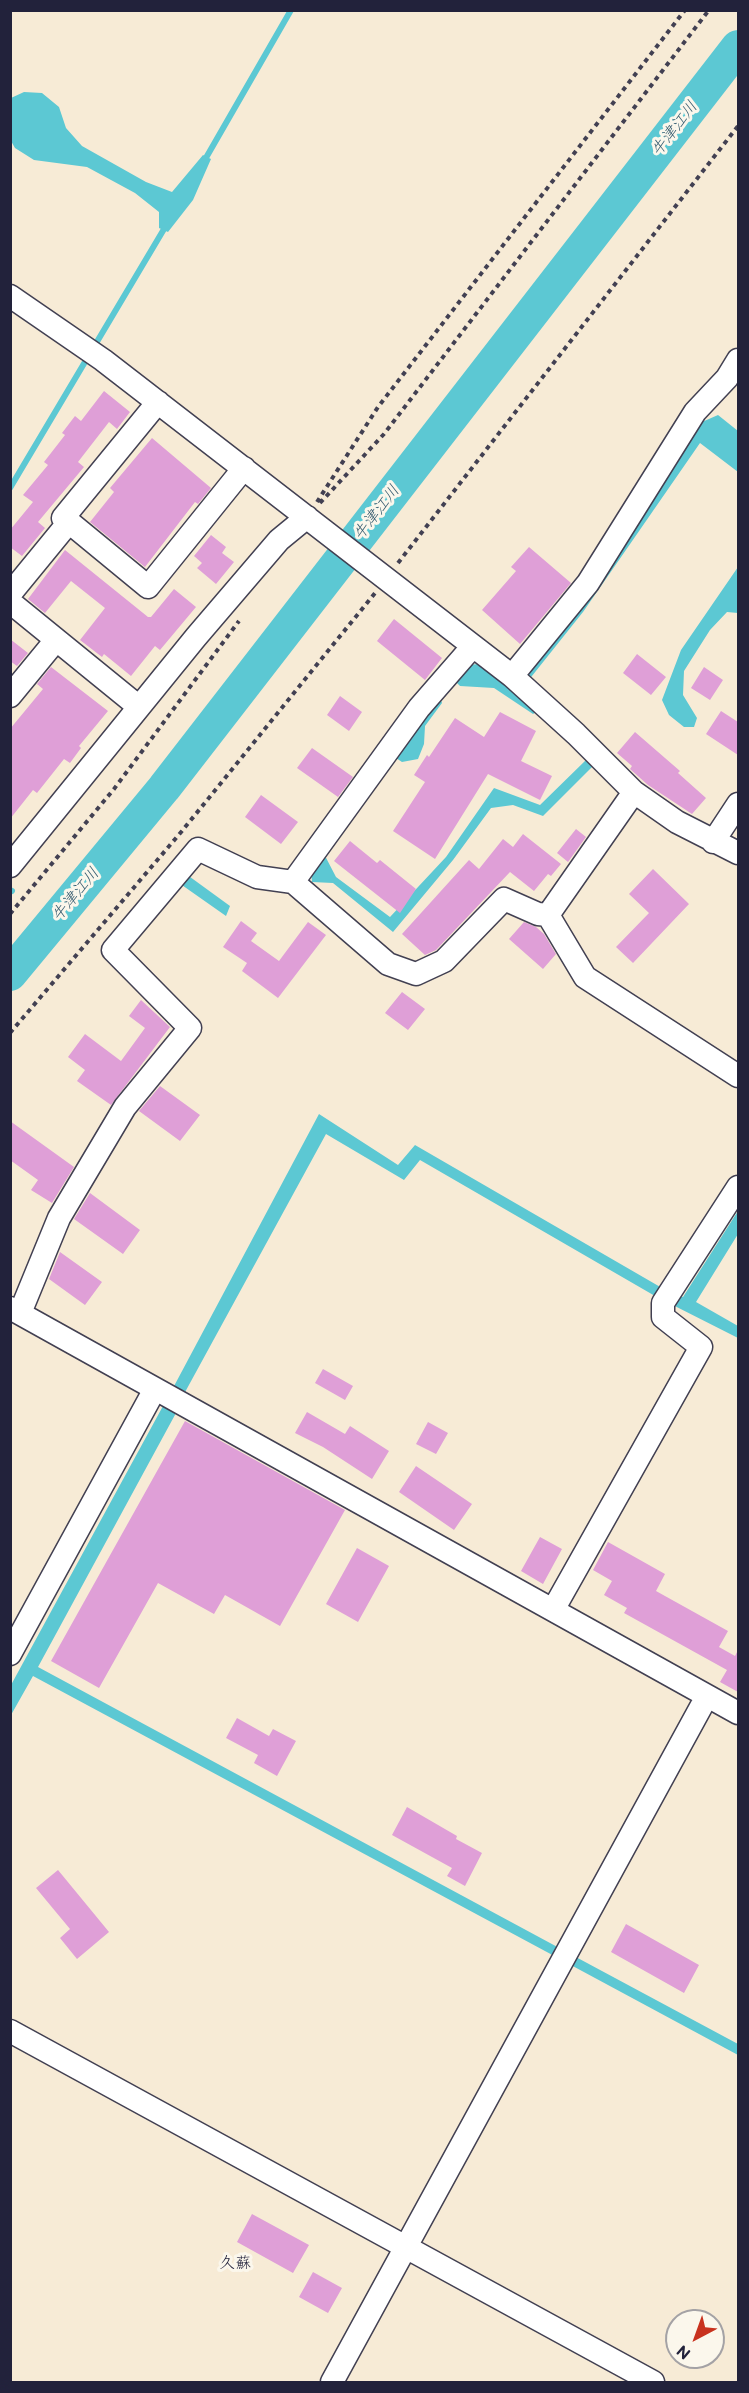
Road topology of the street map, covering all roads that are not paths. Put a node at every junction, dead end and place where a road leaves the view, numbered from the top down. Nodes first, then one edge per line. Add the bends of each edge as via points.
1 (10, 296) edge
2 (738, 360) edge
3 (158, 402) junction
4 (244, 468) junction
5 (307, 517) junction
6 (69, 522) junction
7 (10, 594) edge
8 (10, 602) edge
9 (56, 640) junction
10 (473, 645) junction
11 (512, 676) junction
12 (10, 696) edge
13 (139, 707) junction
14 (634, 792) junction
15 (738, 804) edge
16 (713, 842) junction
17 (738, 853) edge
18 (10, 866) edge
19 (293, 882) junction
20 (548, 915) junction
21 (738, 1076) edge
22 (738, 1187) edge
23 (15, 1311) edge
24 (155, 1389) junction
25 (553, 1610) junction
26 (10, 1654) edge
27 (707, 1696) junction
28 (738, 1713) edge
29 (10, 2031) edge
30 (407, 2247) junction
31 (332, 2382) edge
32 (653, 2382) edge

1 - 3 street
2 - 11 street via 695,412 588,583
3 - 4 street
3 - 6 street via 63,518
4 - 5 street
4 - 6 street via 148,587
5 - 10 street
5 - 13 street via 279,540
6 - 7 street
8 - 9 street
9 - 12 street
9 - 13 street
10 - 11 street
10 - 19 street via 419,708
11 - 14 street
13 - 18 street
14 - 16 street
14 - 20 street
15 - 16 street
16 - 17 street
19 - 20 street via 388,964 416,974 444,961 504,899
19 - 23 street via 257,877 198,849 113,950 190,1028 125,1107 59,1218
20 - 21 street via 585,977
22 - 25 street via 669,1294 663,1317 701,1347
23 - 24 street
24 - 25 street
24 - 26 street
25 - 27 street
27 - 28 street
27 - 30 street
29 - 30 street
30 - 31 street
30 - 32 street

